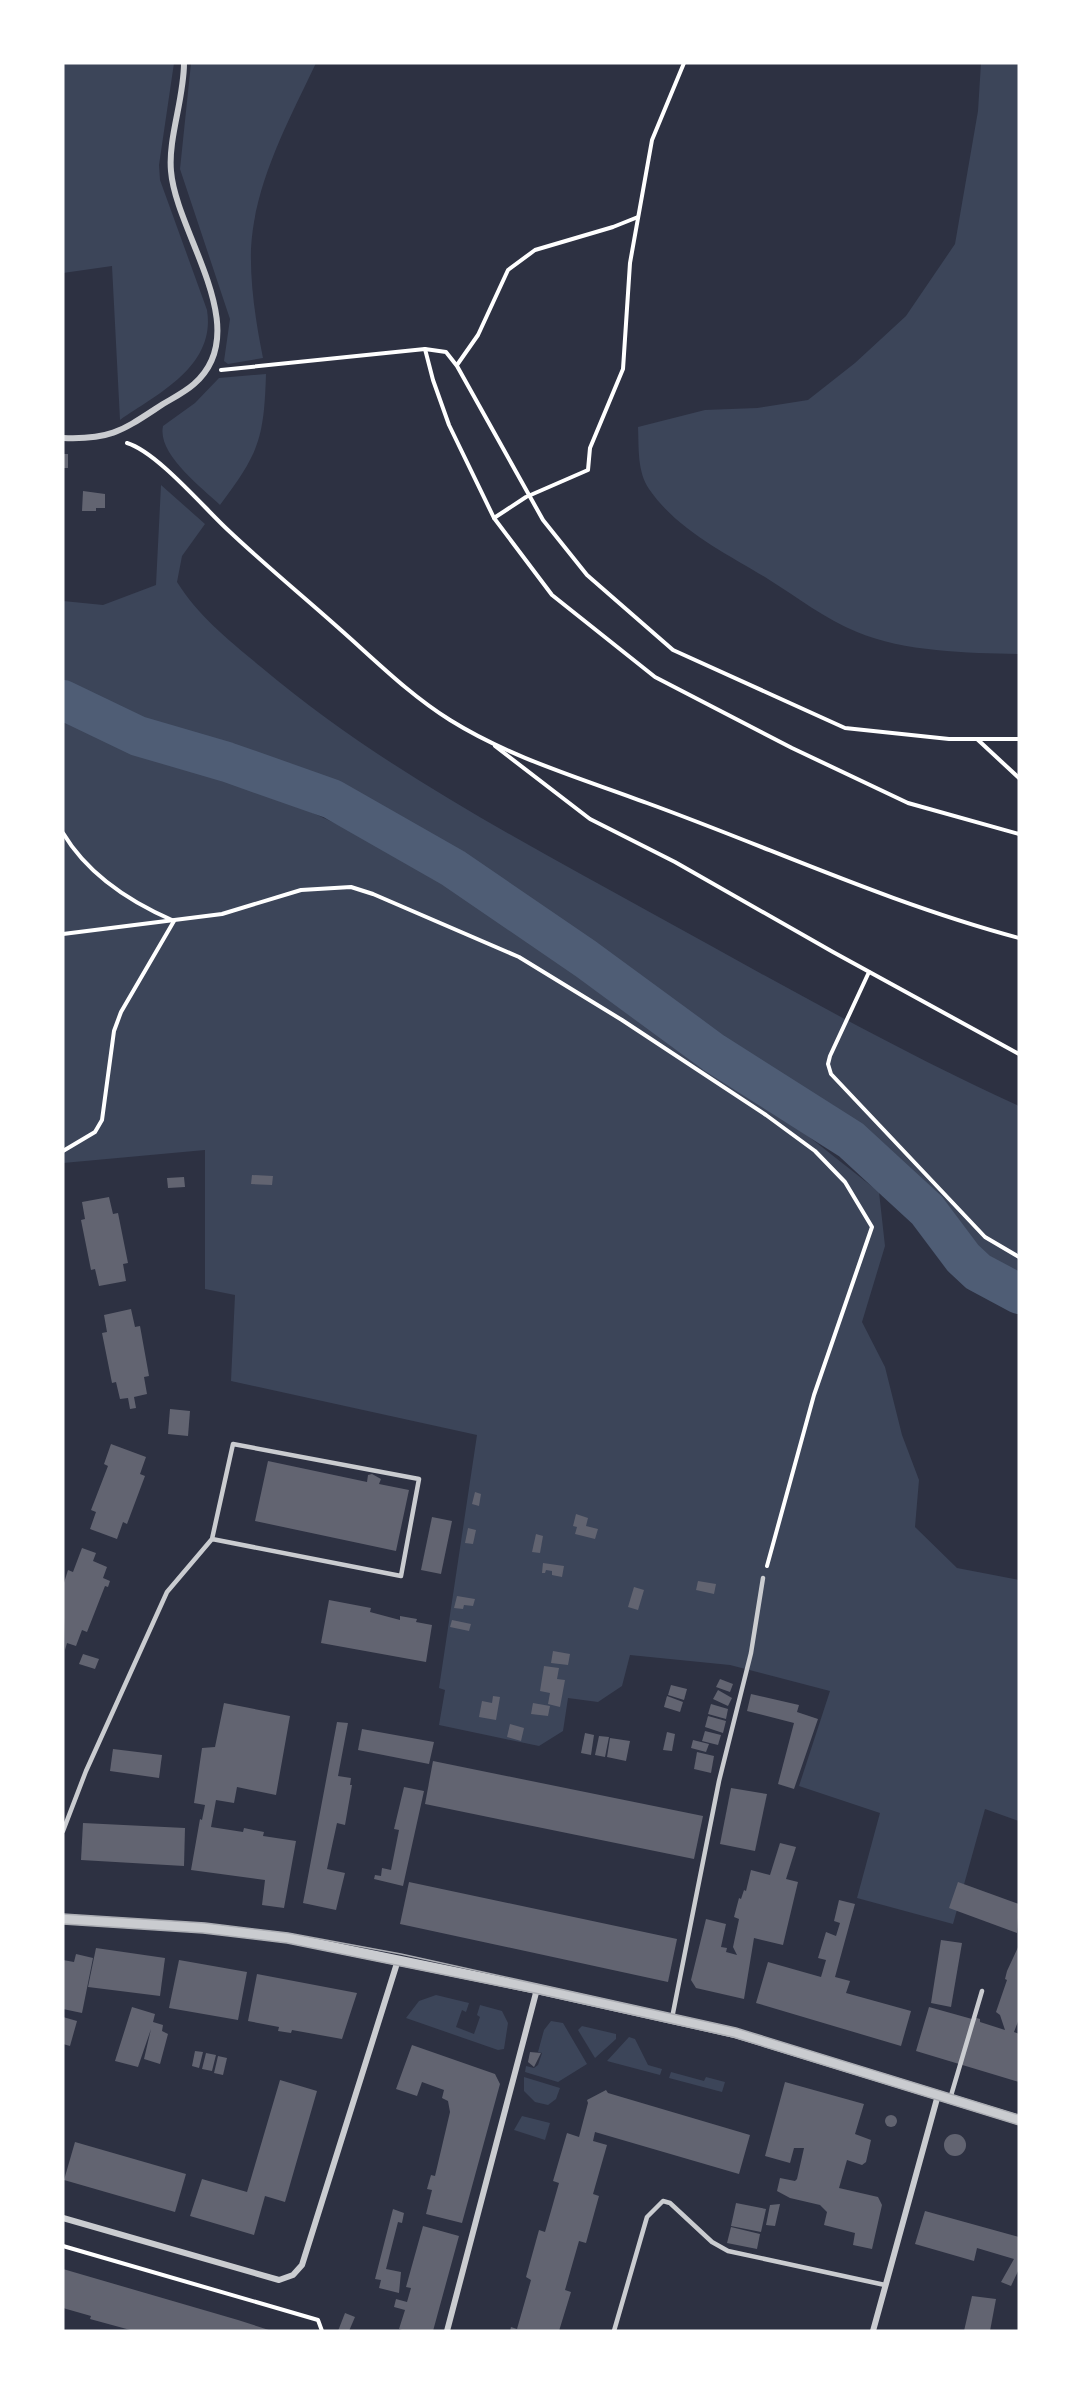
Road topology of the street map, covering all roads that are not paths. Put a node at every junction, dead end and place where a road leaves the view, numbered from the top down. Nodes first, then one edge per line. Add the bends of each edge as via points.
1 (184, 63) edge
2 (63, 438) edge
3 (212, 1539) junction
4 (764, 1578) road end
5 (63, 1831) edge
6 (63, 1919) edge
7 (399, 1960) junction
8 (537, 1989) junction
9 (982, 1991) dead end
10 (672, 2018) junction
11 (938, 2095) junction
12 (950, 2099) junction
13 (1019, 2120) edge
14 (63, 2218) edge
15 (885, 2285) junction
16 (447, 2331) edge
17 (614, 2331) edge
18 (873, 2331) edge

1 - 2 street via 170,170 212,294 218,323 216,343 205,371 194,385 122,431 106,437
3 - 3 lane via 401,1576 419,1479 233,1444
3 - 5 lane via 166,1592
4 - 10 lane
6 - 7 street via 288,1938
7 - 8 street
7 - 14 street via 302,2265 293,2275 279,2280
8 - 10 street
8 - 16 street
9 - 12 lane
10 - 11 street via 735,2033
11 - 12 street
11 - 15 street
12 - 13 street
15 - 17 lane via 728,2251 663,2201 647,2217
15 - 18 street

